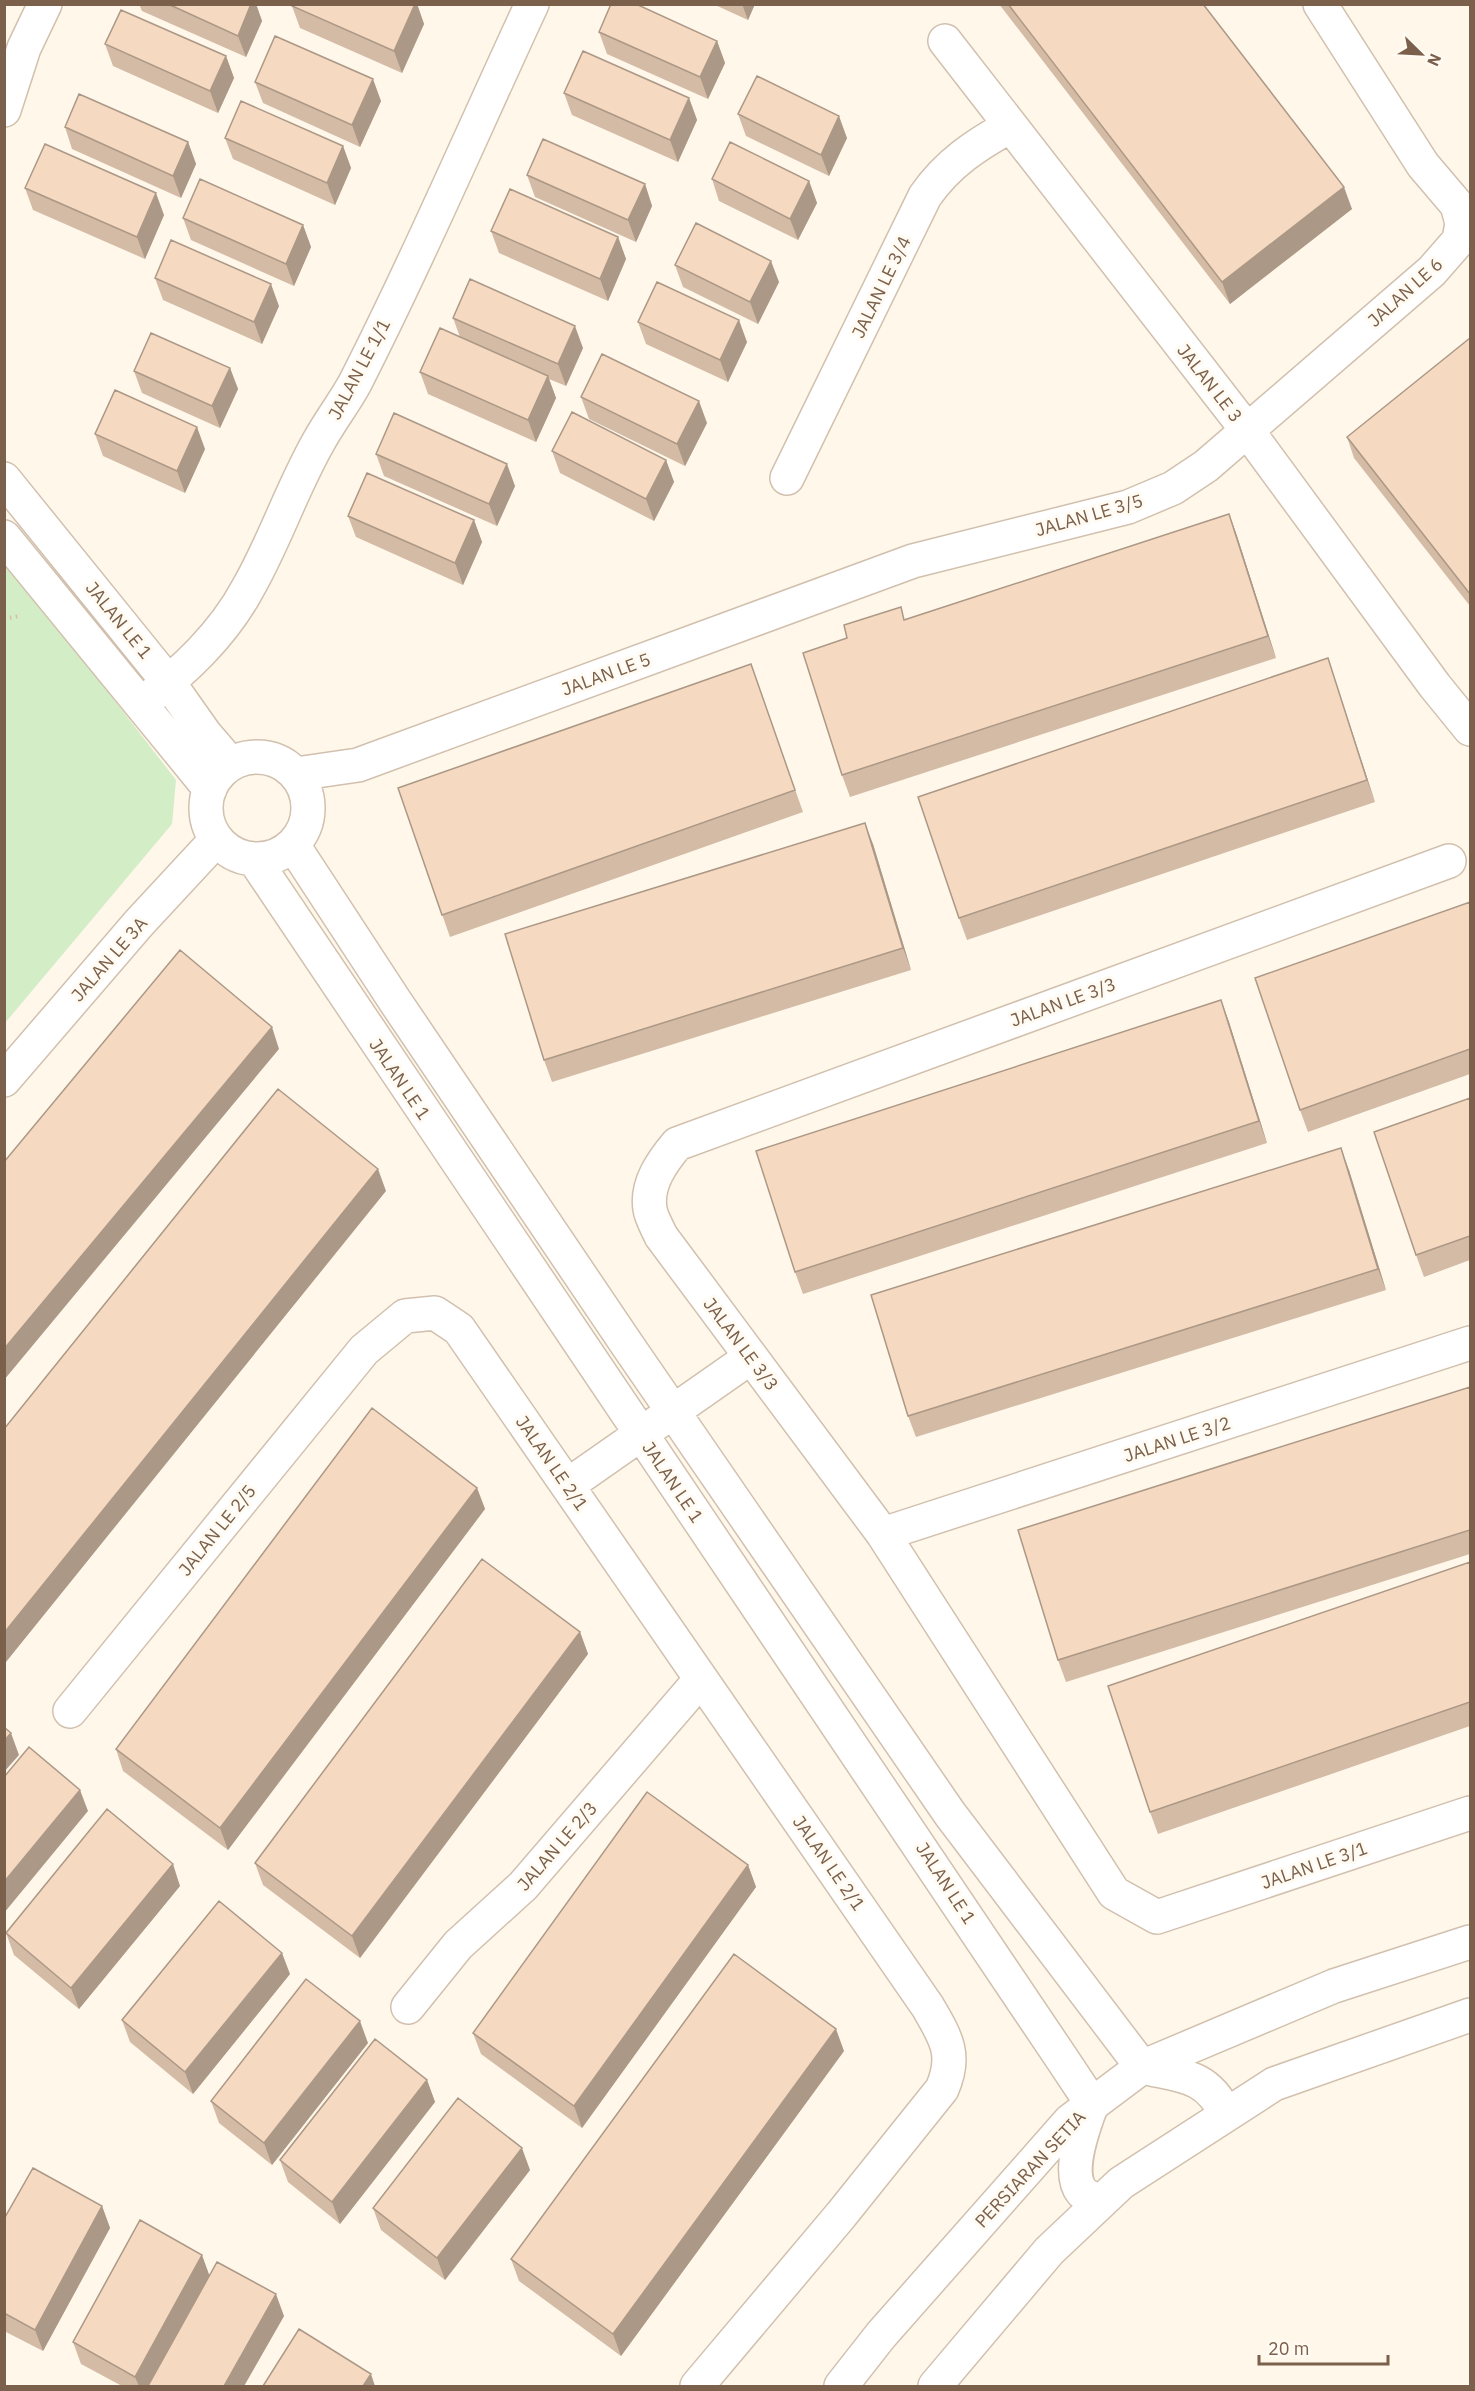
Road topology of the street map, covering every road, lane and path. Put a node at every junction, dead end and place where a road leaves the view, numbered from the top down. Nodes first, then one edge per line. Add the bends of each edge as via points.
1 (45, 4) edge
2 (532, 4) edge
3 (1320, 4) edge
4 (945, 41) dead end
5 (4, 110) edge
6 (1010, 126) junction
7 (1247, 430) junction
8 (787, 478) dead end
9 (4, 479) edge
10 (4, 537) edge
11 (913, 561) joint
12 (169, 683) junction
13 (141, 704) junction
14 (1470, 729) edge
15 (230, 763) junction
16 (296, 774) junction
17 (210, 789) junction
18 (216, 840) junction
19 (293, 845) junction
20 (254, 859) junction
21 (1449, 861) dead end
22 (4, 1080) edge
23 (459, 1329) joint
24 (1470, 1343) edge
25 (751, 1357) junction
26 (672, 1411) junction
27 (640, 1434) junction
28 (568, 1485) junction
29 (883, 1534) junction
30 (701, 1679) junction
31 (70, 1711) dead end
32 (1470, 1813) edge
33 (1157, 1917) joint
34 (1470, 1942) edge
35 (408, 2007) dead end
36 (1470, 2015) edge
37 (1142, 2067) junction
38 (1092, 2104) junction
39 (1225, 2113) junction
40 (1098, 2201) junction
41 (697, 2386) edge
42 (841, 2386) edge
43 (935, 2386) edge

1 - 5 street via 24,48
2 - 12 street, JALAN LE 1/1 via 408,276 354,385 293,489 248,590 218,634
3 - 7 street, JALAN LE 6 via 1423,165 1457,205 1462,223 1459,240 1432,271
4 - 6 street, JALAN LE 3
6 - 7 street, JALAN LE 3
6 - 8 street, JALAN LE 3/4 via 970,149 940,173 925,196
7 - 11 street, JALAN LE 3/5 via 1206,466 1173,488 1128,507
7 - 14 street, JALAN LE 3
9 - 12 street, JALAN LE 1
10 - 13 street, JALAN LE 1
11 - 16 street, JALAN LE 5 via 358,765
12 - 13 street, JALAN LE 1/1
12 - 15 street, JALAN LE 1
13 - 17 street, JALAN LE 1
15 - 16 street via 253,755 277,760
15 - 17 street
16 - 19 street via 308,797 307,823
17 - 18 street via 206,799 207,820
18 - 20 street via 233,853
18 - 22 street, JALAN LE 3A
19 - 20 street via 274,856
19 - 26 street
20 - 27 street, JALAN LE 1
21 - 25 street, JALAN LE 3/3 via 676,1144 652,1184 650,1209 661,1236
23 - 28 street, JALAN LE 2/1
23 - 31 street, JALAN LE 2/5 via 435,1313 405,1316 364,1350
24 - 29 street, JALAN LE 3/2
25 - 26 street
25 - 29 street, JALAN LE 3/3
26 - 27 street
26 - 37 street via 950,1814
27 - 28 street
27 - 38 street, JALAN LE 1
28 - 30 street, JALAN LE 2/1
29 - 33 street, JALAN LE 3/3 via 1114,1893
30 - 35 street, JALAN LE 2/3 via 523,1886 458,1945
30 - 41 street, JALAN LE 2/1 via 928,2007 945,2037 951,2070 942,2089 841,2215
32 - 33 street, JALAN LE 3/1
34 - 37 street, PERSIARAN SETIA via 1334,1986
36 - 39 street via 1274,2084
37 - 38 street, PERSIARAN SETIA
37 - 39 street via 1204,2085 1216,2094
38 - 40 street via 1079,2142 1077,2185
38 - 42 street, PERSIARAN SETIA via 1070,2121 1007,2190
39 - 40 street
40 - 43 street via 1049,2251

